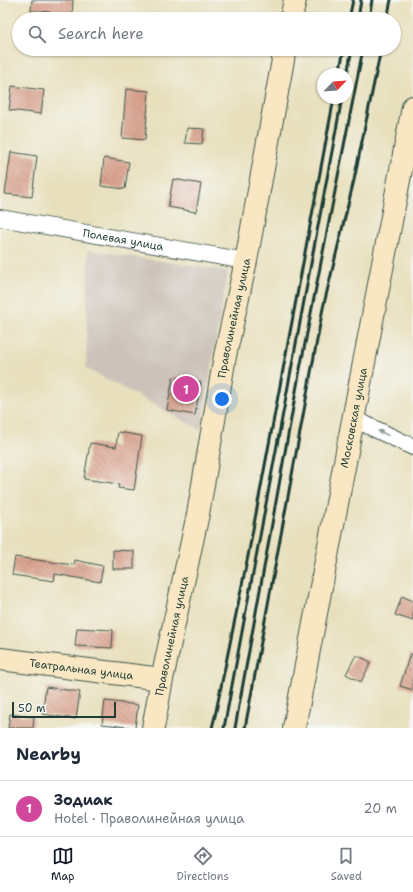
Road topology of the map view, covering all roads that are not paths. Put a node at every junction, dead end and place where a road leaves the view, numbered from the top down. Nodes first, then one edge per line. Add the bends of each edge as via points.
1 (295, 0) edge
2 (292, 12) edge
3 (284, 56) edge
4 (413, 107) edge
5 (0, 218) edge
6 (246, 261) junction
7 (352, 418) junction
8 (413, 447) edge
9 (0, 658) edge
10 (162, 679) junction
11 (153, 728) edge
12 (294, 728) edge

1 - 2 main road
3 - 6 main road, Праволинейная улица
4 - 7 main road, Московская улица
5 - 6 street, Полевая улица
6 - 10 main road, Праволинейная улица via 225,356 198,514
8 -> 7 street
7 - 12 main road, Московская улица
9 - 10 main road, Театральная улица
10 - 11 main road, Праволинейная улица

